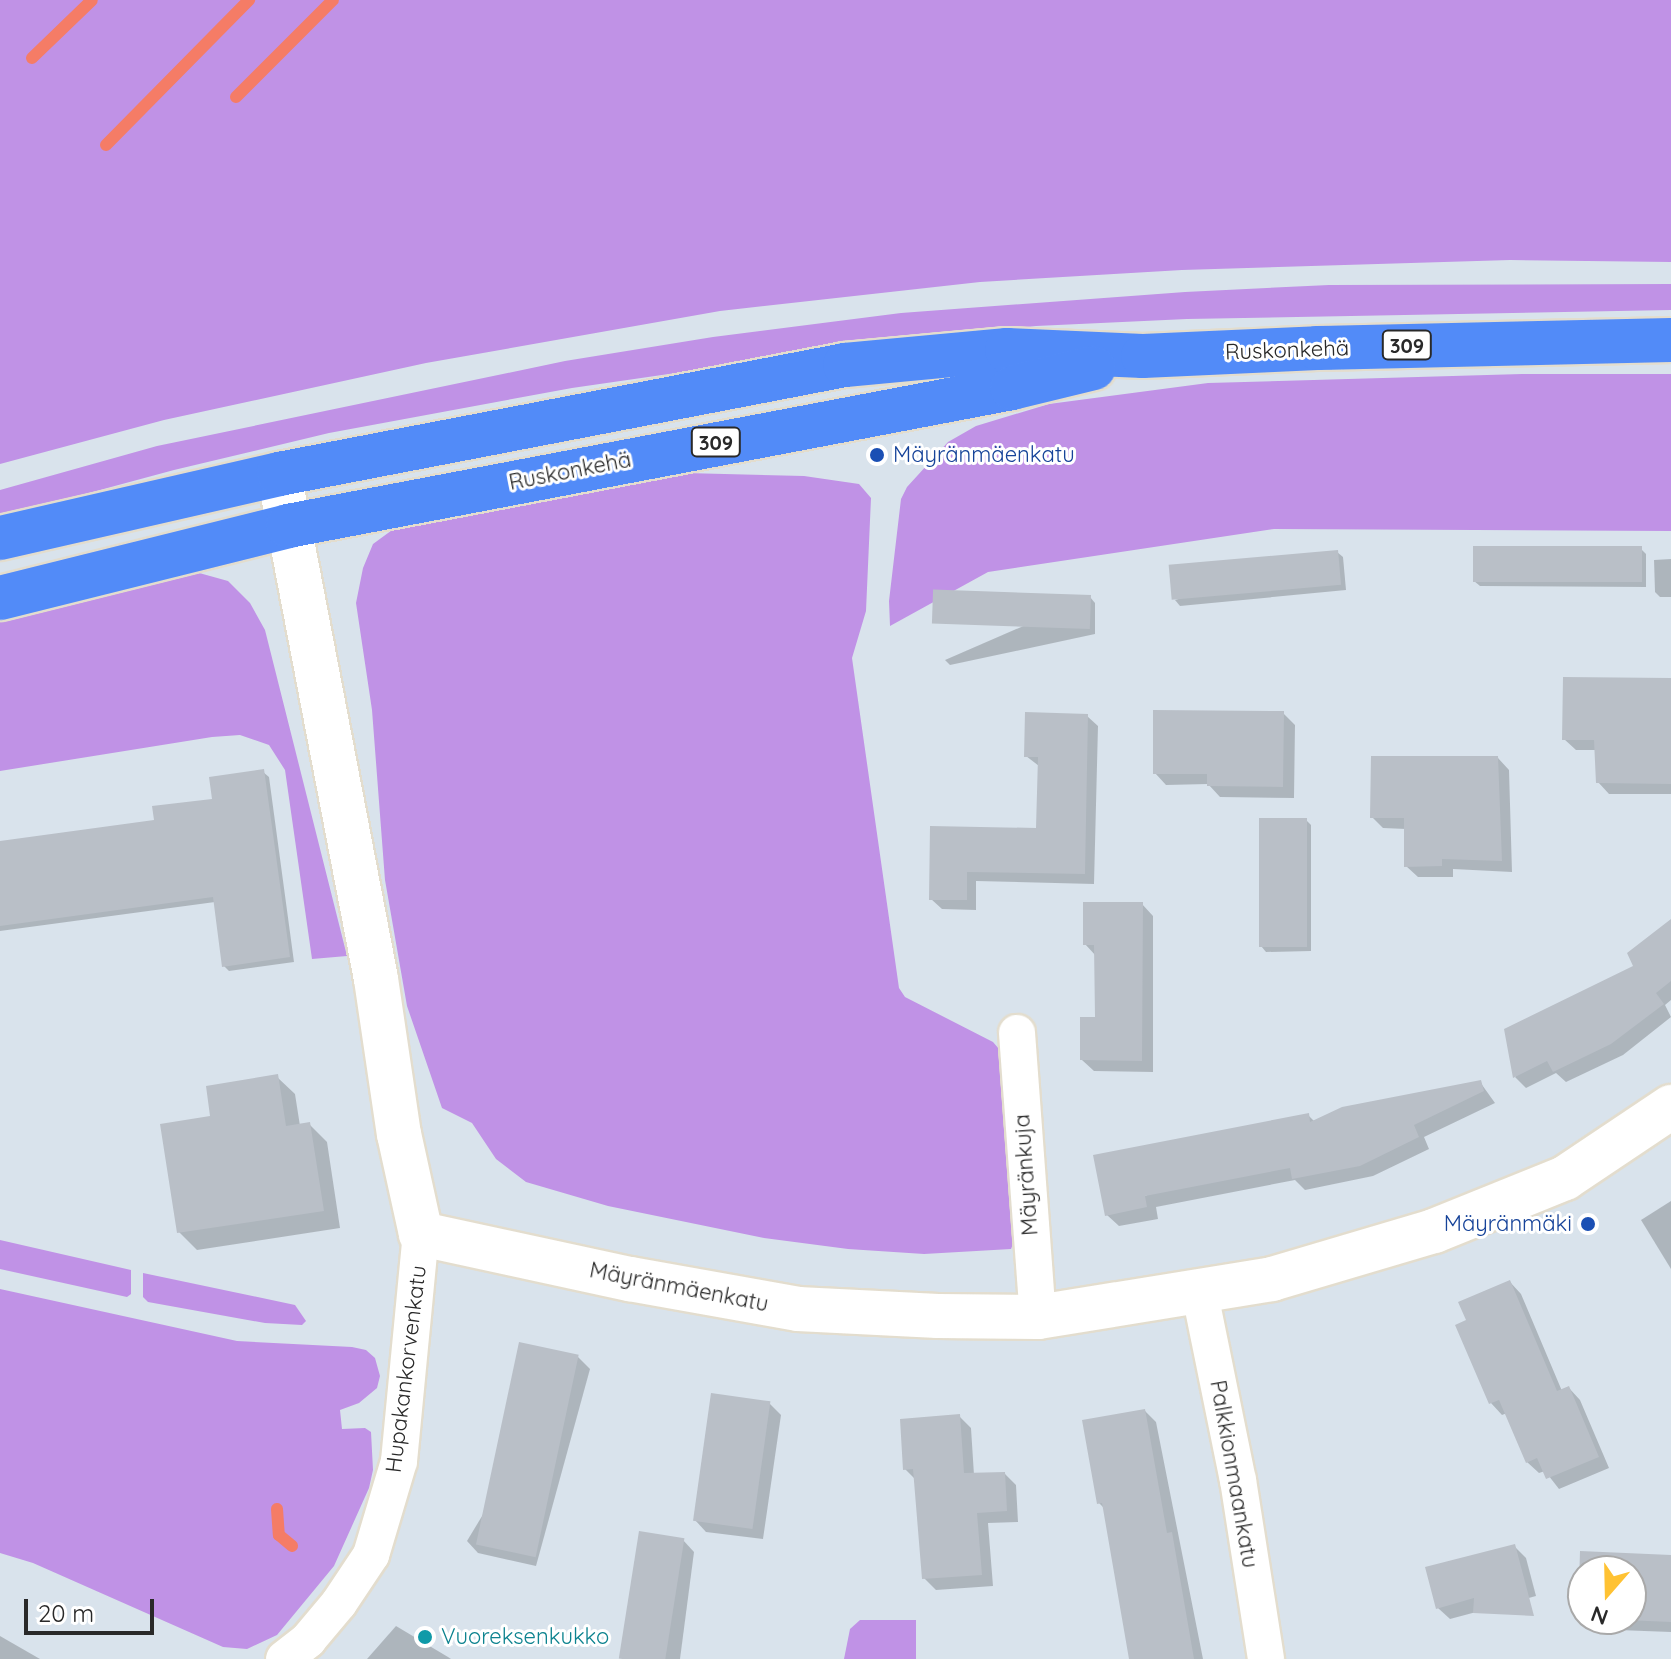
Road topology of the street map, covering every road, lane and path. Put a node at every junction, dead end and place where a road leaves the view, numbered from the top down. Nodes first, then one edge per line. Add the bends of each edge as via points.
1 (1671, 340) edge
2 (1143, 356) junction
3 (279, 474) junction
4 (288, 526) junction
5 (0, 538) edge
6 (0, 598) edge
7 (1017, 1033) dead end
8 (1671, 1107) edge
9 (421, 1234) junction
10 (1199, 1289) junction
11 (1038, 1317) junction
12 (284, 1659) edge
13 (1266, 1659) edge

1 - 2 main road, Ruskonkehä / 309
2 - 3 main road, Ruskonkehä / 309 via 1007,350 845,365
2 - 4 main road, Ruskonkehä / 309 via 1012,388
3 - 4 street
3 - 5 main road, Ruskonkehä / 309
4 - 6 main road, Ruskonkehä / 309
4 - 9 street
7 - 11 street, Mäyränkuja
8 - 10 street, Mäyränmäenkatu via 1565,1178 1434,1231 1307,1271
9 - 11 street, Mäyränmäenkatu via 798,1309
9 - 12 street, Hupakankorvenkatu via 399,1461 371,1555 316,1630
10 - 11 street, Mäyränmäenkatu
10 - 13 street, Palkkionmaankatu via 1238,1480

